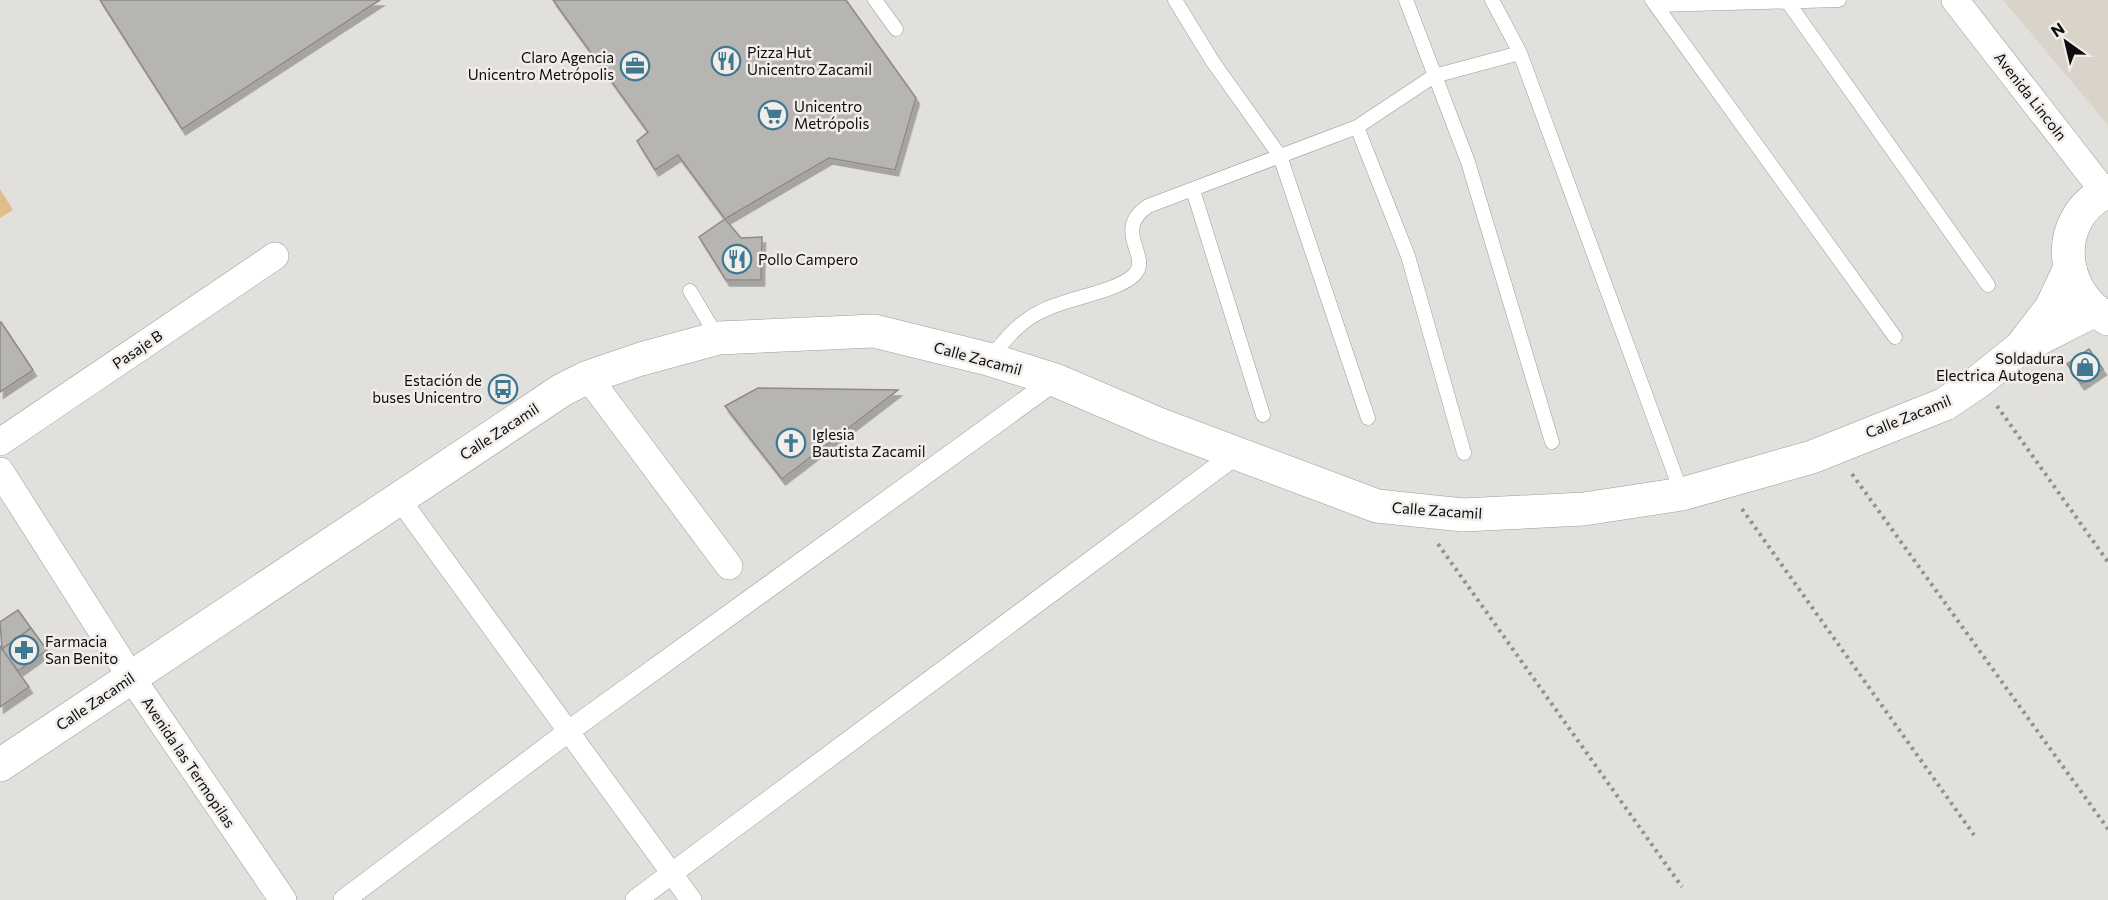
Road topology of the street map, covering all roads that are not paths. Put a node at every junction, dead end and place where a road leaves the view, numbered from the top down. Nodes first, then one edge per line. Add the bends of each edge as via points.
1 (875, 0) edge
2 (1175, 0) edge
3 (1406, 0) edge
4 (1492, 0) edge
5 (1839, 0) edge
6 (1955, 0) edge
7 (1787, 1) edge
8 (1654, 2) edge
9 (896, 29) dead end
10 (1520, 53) junction
11 (1434, 76) junction
12 (1357, 127) junction
13 (1280, 156) junction
14 (1193, 190) junction
15 (2106, 192) edge
16 (275, 256) dead end
17 (2069, 270) junction
18 (1988, 285) dead end
19 (690, 291) dead end
20 (2101, 315) edge
21 (1895, 337) dead end
22 (718, 338) junction
23 (2019, 349) junction
24 (988, 359) junction
25 (588, 377) junction
26 (1055, 380) junction
27 (1263, 415) dead end
28 (1368, 418) dead end
29 (0, 442) edge
30 (1552, 442) dead end
31 (1464, 453) dead end
32 (1236, 454) junction
33 (0, 471) edge
34 (1682, 494) junction
35 (398, 497) junction
36 (729, 566) dead end
37 (130, 677) junction
38 (569, 731) junction
39 (0, 765) edge
40 (672, 873) junction
41 (282, 900) edge
42 (344, 900) edge
43 (636, 900) edge
44 (692, 900) edge

1 - 9 lane
2 - 13 lane via 1213,62
3 - 11 lane
4 - 10 lane
5 - 7 lane
6 - 15 street, Avenida Lincoln
7 - 8 lane
7 - 18 lane
8 - 21 lane
10 - 11 lane
10 - 34 lane
11 - 12 lane
11 - 30 lane via 1468,162
12 - 13 lane
12 - 31 lane via 1408,256
13 - 14 lane
13 - 28 lane
14 - 24 lane via 1136,214 1131,225 1139,266 1136,274 1122,283 1040,311 1021,324
14 - 27 lane
15 - 17 street via 2086,208 2073,228 2068,246
16 - 29 street, Pasaje B
17 - 20 street via 2078,292
17 - 23 street, Calle Zacamil via 2050,308
19 - 22 lane
20 - 23 street, Calle Zacamil
22 - 24 street, Calle Zacamil via 874,331
22 - 25 street, Calle Zacamil
23 - 34 street, Calle Zacamil via 1945,404 1812,457
24 - 26 street, Calle Zacamil
25 - 35 street, Calle Zacamil
25 - 36 street
26 - 32 street, Calle Zacamil
26 - 38 street
32 - 34 street, Calle Zacamil via 1377,506 1463,515 1584,509
32 - 40 street
33 - 37 street, Avenida las Termopilas
35 - 37 street, Calle Zacamil
35 - 38 street
37 - 39 street, Calle Zacamil
37 - 41 street, Avenida las Termopilas
38 - 40 street
38 - 42 street
40 - 43 street
40 - 44 street

